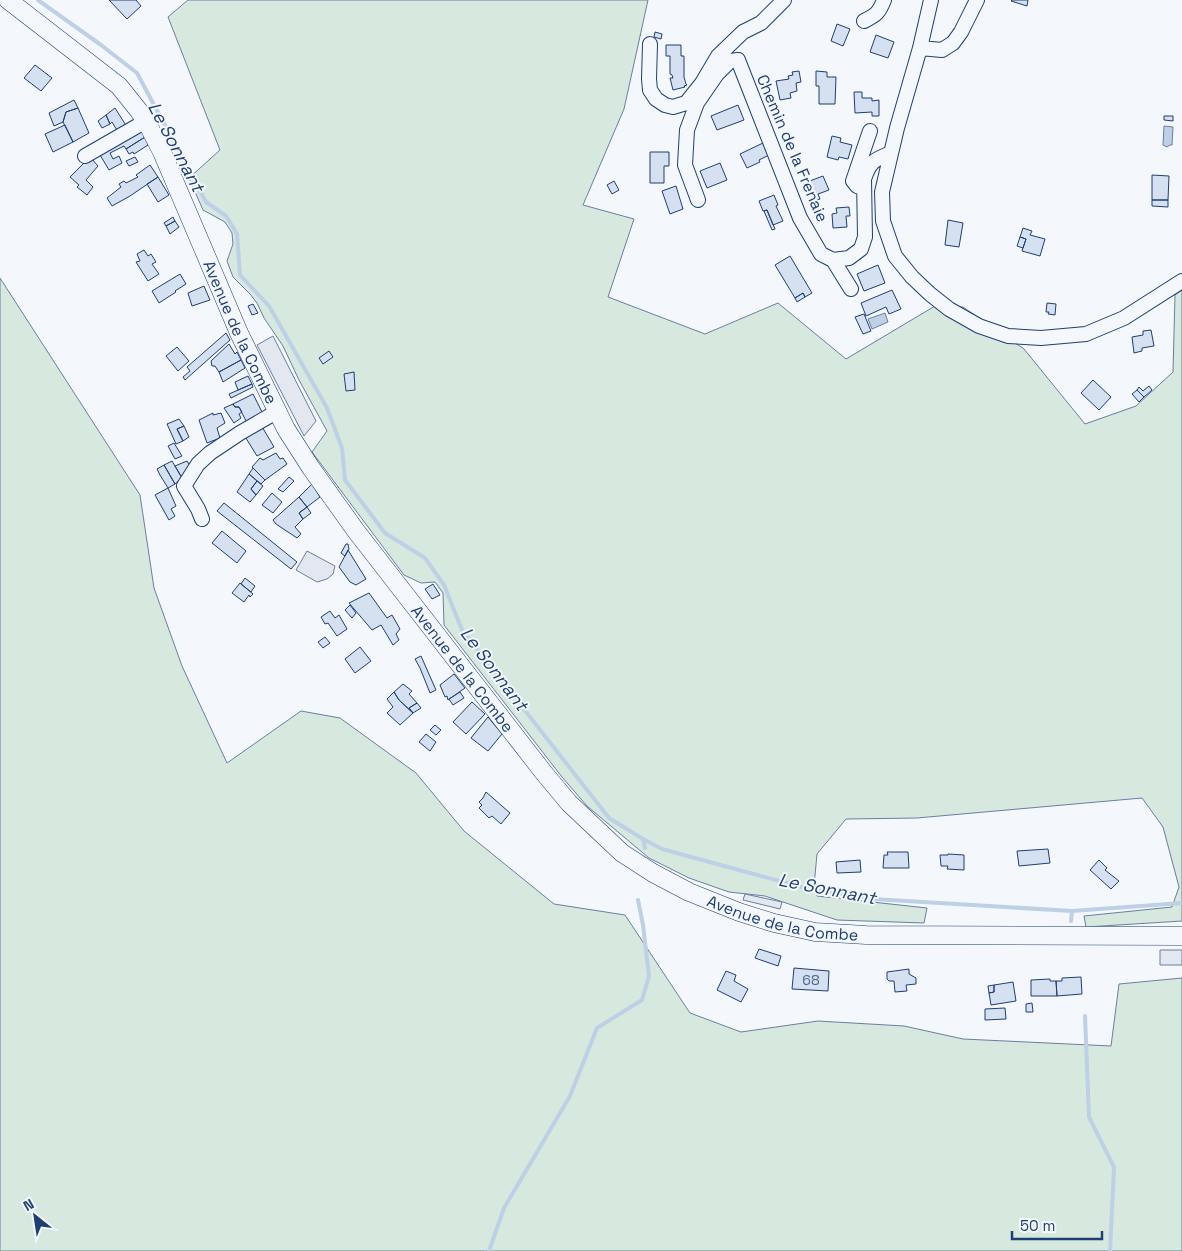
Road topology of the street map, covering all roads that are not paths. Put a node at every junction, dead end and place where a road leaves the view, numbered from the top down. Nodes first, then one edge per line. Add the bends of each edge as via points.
1 (8, 0) edge
2 (784, 0) edge
3 (884, 0) edge
4 (931, 0) edge
5 (977, 0) edge
6 (864, 21) dead end
7 (650, 44) dead end
8 (920, 48) junction
9 (146, 121) junction
10 (870, 131) dead end
11 (891, 153) junction
12 (85, 156) dead end
13 (863, 188) junction
14 (698, 200) dead end
15 (833, 260) junction
16 (1182, 281) edge
17 (851, 289) dead end
18 (278, 411) junction
19 (202, 520) dead end
20 (1182, 936) edge

1 - 9 main road, Avenue de la Combe via 119,86
2 - 7 street via 761,23 743,32 718,56 686,103 672,107 665,105 650,90
3 - 6 street via 876,15
4 - 8 street
5 - 8 street via 953,43 942,50
8 - 11 street
9 - 12 street
9 - 18 main road, Avenue de la Combe
10 - 13 street via 853,181
11 - 13 street via 873,161 867,170
11 - 16 street via 882,192 883,221 895,256 930,294 979,326 1008,336 1041,338 1086,334 1124,318
13 - 15 street via 865,237 861,249 849,258
14 - 15 street, Chemin de la Frenaie via 685,164 687,130 697,103 717,74 730,61 738,60 800,218 821,254
15 - 17 street
18 - 19 street via 240,433 198,464 184,486
18 - 20 main road, Avenue de la Combe via 286,429 356,531 544,773 590,824 622,853 653,873 688,892 739,912 815,932

